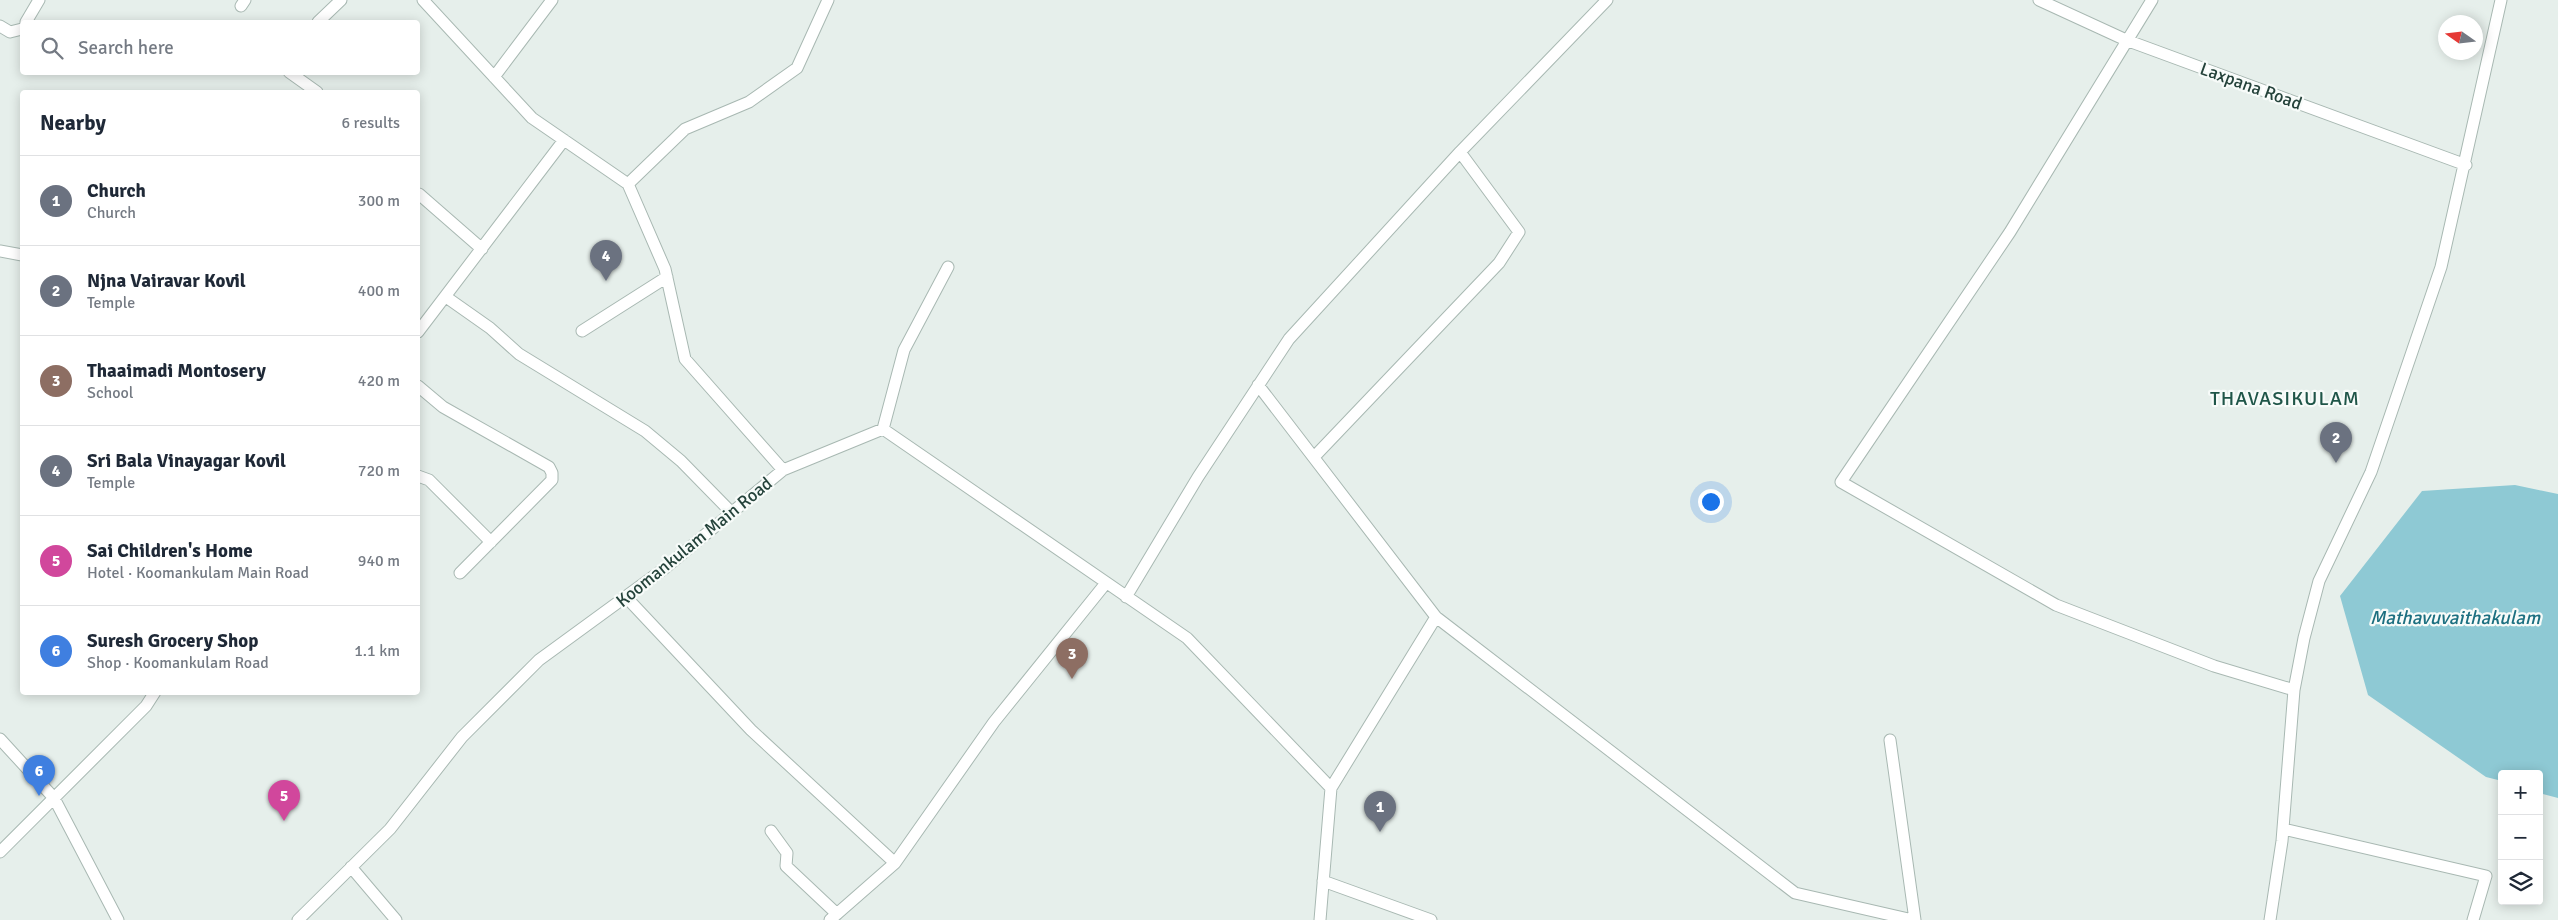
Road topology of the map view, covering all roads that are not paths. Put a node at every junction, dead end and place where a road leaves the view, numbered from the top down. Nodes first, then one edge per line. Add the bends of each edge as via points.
1 (38, 0) edge
2 (341, 0) edge
3 (423, 0) edge
4 (552, 0) edge
5 (828, 0) edge
6 (1607, 0) edge
7 (2039, 0) edge
8 (2152, 0) edge
9 (2501, 0) edge
10 (27, 20) edge
11 (320, 20) edge
12 (0, 26) edge
13 (20, 30) edge
14 (2126, 40) junction
15 (293, 75) edge
16 (494, 77) junction
17 (314, 90) edge
18 (564, 140) junction
19 (1460, 152) junction
20 (2466, 165) junction
21 (628, 184) junction
22 (420, 195) edge
23 (482, 249) junction
24 (0, 251) edge
25 (20, 255) edge
26 (948, 267) dead end
27 (667, 278) junction
28 (446, 297) junction
29 (420, 330) edge
30 (582, 331) dead end
31 (1258, 385) junction
32 (420, 388) edge
33 (883, 429) junction
34 (1314, 457) junction
35 (783, 470) junction
36 (420, 477) edge
37 (732, 512) junction
38 (490, 542) junction
39 (460, 573) dead end
40 (1106, 583) junction
41 (626, 597) junction
42 (1126, 597) junction
43 (1436, 617) junction
44 (2294, 690) junction
45 (153, 695) edge
46 (0, 739) edge
47 (1890, 740) dead end
48 (1331, 788) junction
49 (54, 798) junction
50 (2283, 829) junction
51 (771, 831) dead end
52 (0, 852) edge
53 (895, 863) junction
54 (352, 867) junction
55 (1323, 881) junction
56 (833, 917) edge
57 (118, 920) edge
58 (298, 920) edge
59 (396, 920) edge
60 (1320, 920) edge
61 (1431, 920) edge
62 (1914, 920) edge
63 (2270, 920) edge
64 (2473, 920) edge

1 - 10 street
2 - 11 street
3 - 16 street
4 - 16 street
5 - 21 street via 797,68 749,102 685,129
6 - 19 street
7 - 14 street, Laxpana Road
8 - 14 street
9 - 20 street
12 - 13 street via 10,32
14 - 20 street, Laxpana Road
14 - 44 street via 2010,232 1841,482 2056,605 2214,666
15 - 17 street
16 - 18 street via 532,118
18 - 21 street
18 - 23 street
19 - 31 street via 1289,339
19 - 34 street via 1519,232 1499,263
20 - 44 street via 2441,267 2371,472 2319,581
21 - 27 street, Koomankulam Main Road
22 - 23 street
23 - 28 street
24 - 25 street
26 - 33 street via 904,350
27 - 30 street
27 - 35 street, Koomankulam Main Road via 685,359
28 - 29 street
28 - 37 street via 490,328 519,354 645,431 681,461
31 - 34 street
31 - 42 street
32 - 38 street via 443,407 549,466 552,480
33 - 35 street
33 - 40 street
34 - 43 street
35 - 37 street, Koomankulam Main Road
36 - 38 street via 429,480
37 - 41 street, Koomankulam Main Road
38 - 39 street
40 - 42 street
40 - 53 street via 994,722
41 - 53 street via 752,730
41 - 54 street, Koomankulam Main Road via 539,660 462,737 390,830
42 - 48 street via 1187,638
43 - 48 street
43 - 62 street via 1796,893
44 - 50 street
45 - 49 street via 146,706
46 - 49 street
47 - 62 street
48 - 55 street
49 - 52 street
49 - 57 street
50 - 63 street
50 - 64 street via 2486,876
51 - 56 street via 787,853 786,866
53 - 56 street
54 - 58 street, Koomankulam Main Road
54 - 59 street
55 - 60 street
55 - 61 street

